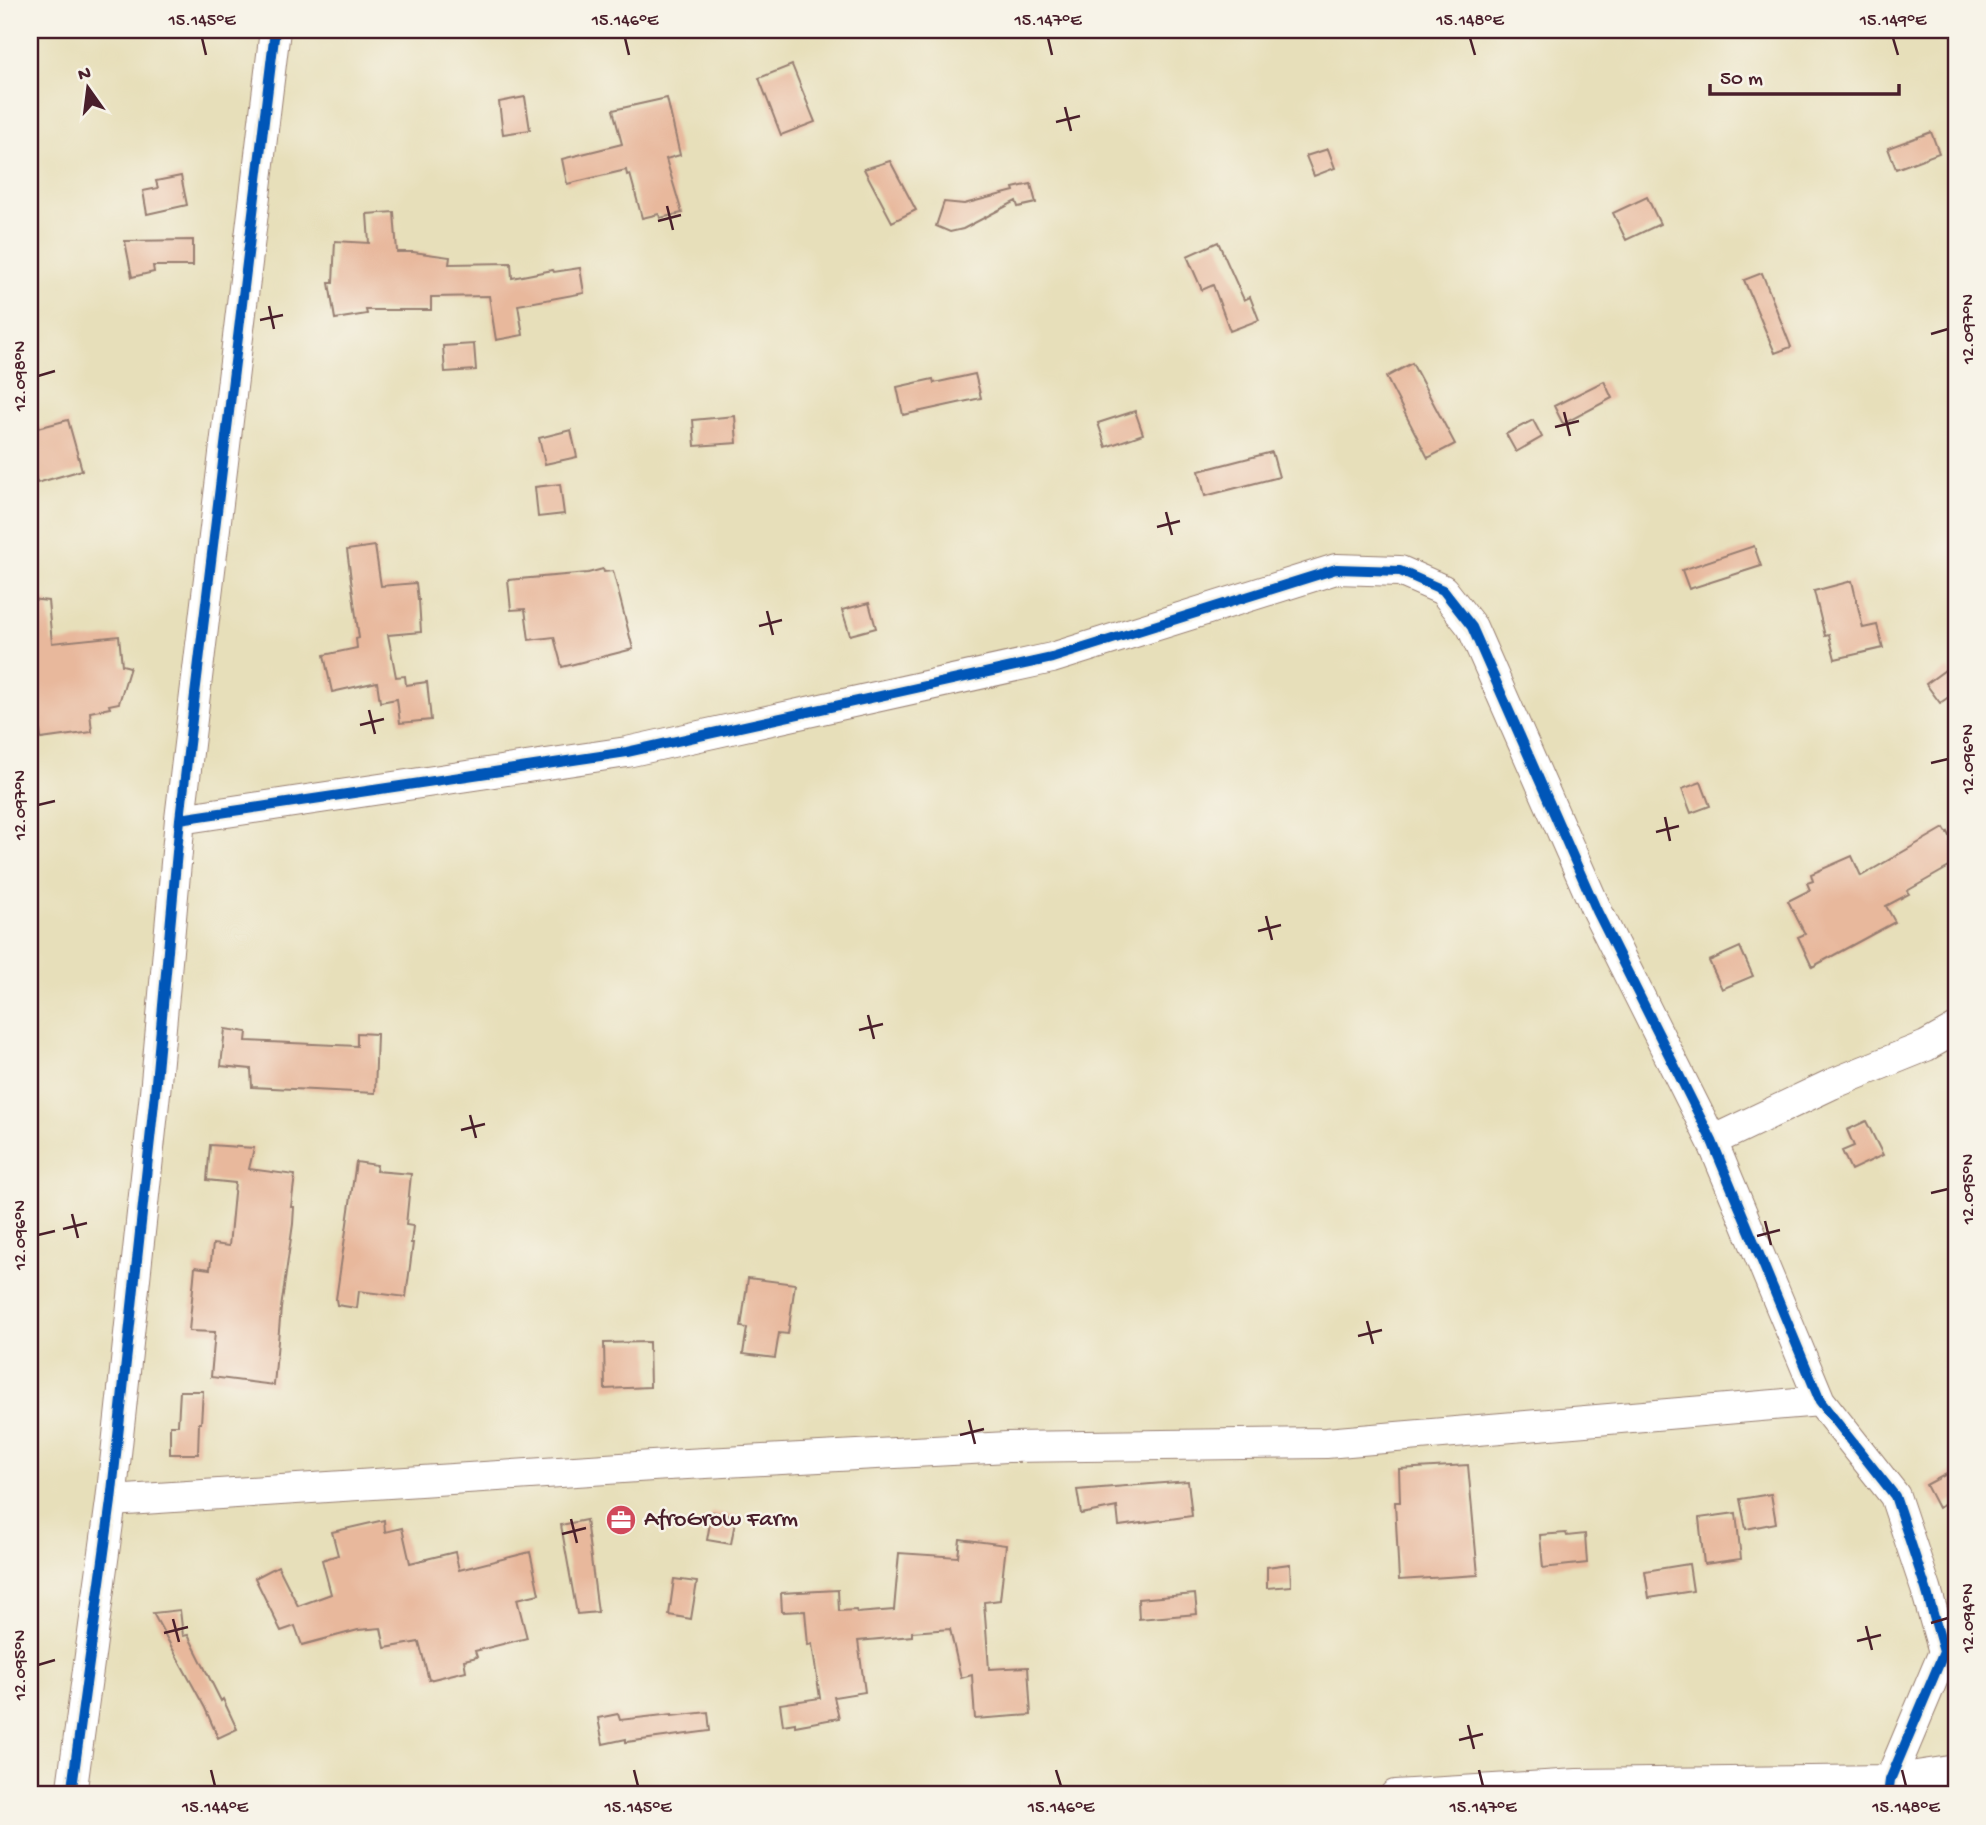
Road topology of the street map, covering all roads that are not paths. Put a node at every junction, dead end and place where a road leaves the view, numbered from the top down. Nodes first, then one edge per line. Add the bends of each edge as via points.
1 (275, 30) edge
2 (180, 819) junction
3 (1956, 1029) edge
4 (1712, 1141) junction
5 (1820, 1402) junction
6 (111, 1501) junction
7 (1956, 1770) edge
8 (1889, 1788) edge
9 (71, 1795) edge
10 (1395, 1795) edge

1 - 2 street
2 - 4 street via 627,752 1052,658 1336,569 1400,571 1443,590 1472,627 1597,911
2 - 6 street
3 - 4 street
4 - 5 street
5 - 6 street via 1326,1443 1009,1447
5 - 8 street via 1895,1496 1944,1652
6 - 9 street
7 - 8 street
8 - 10 street via 1577,1784

